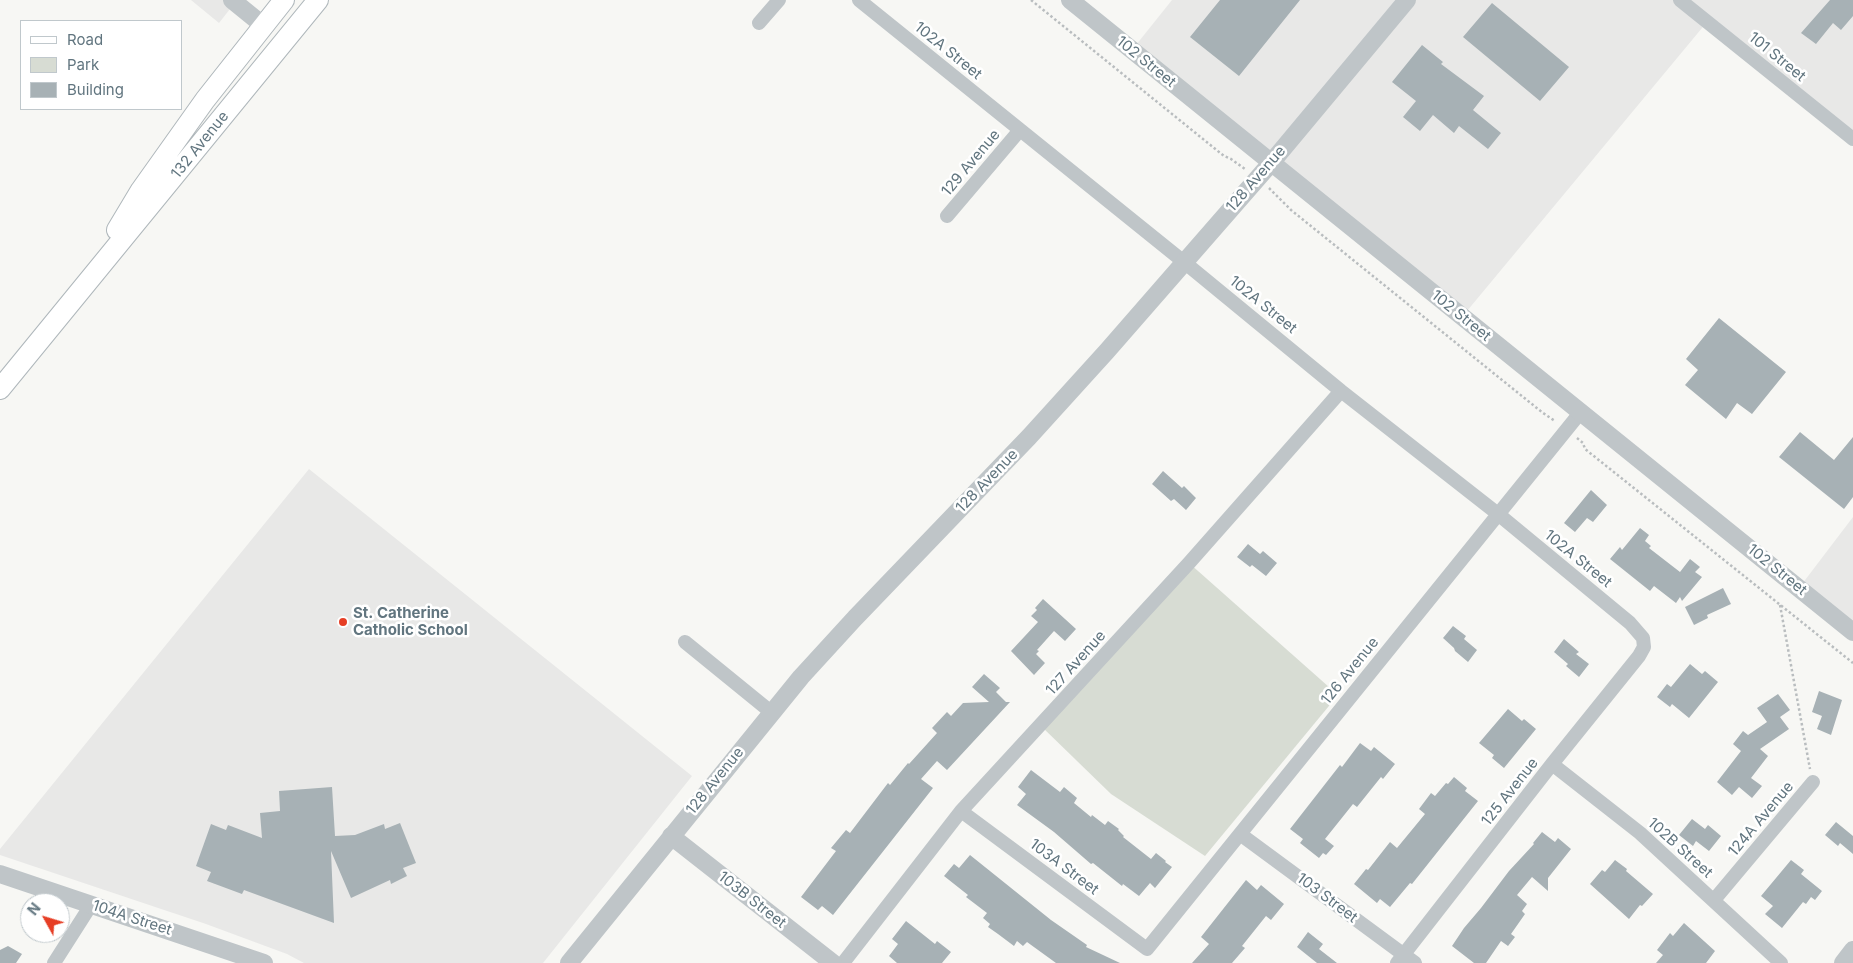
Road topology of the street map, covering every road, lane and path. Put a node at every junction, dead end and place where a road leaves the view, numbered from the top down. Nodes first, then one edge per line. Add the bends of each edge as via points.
1 (232, 0) edge
2 (284, 0) edge
3 (318, 0) edge
4 (779, 0) edge
5 (859, 0) edge
6 (1030, 0) edge
7 (1070, 0) edge
8 (1407, 0) edge
9 (1680, 0) edge
10 (759, 23) dead end
11 (264, 26) junction
12 (1020, 130) junction
13 (1853, 139) edge
14 (1270, 163) junction
15 (1258, 178) junction
16 (947, 216) dead end
17 (1184, 262) junction
18 (82, 290) junction
19 (0, 389) edge
20 (1341, 391) junction
21 (1580, 413) junction
22 (1567, 430) junction
23 (1498, 514) junction
24 (1780, 604) junction
25 (1853, 632) edge
26 (1643, 638) joint
27 (685, 642) dead end
28 (1853, 663) edge
29 (771, 712) junction
30 (1552, 764) junction
31 (1813, 782) joint
32 (962, 811) junction
33 (1240, 834) junction
34 (671, 836) junction
35 (0, 874) edge
36 (1714, 900) junction
37 (90, 904) junction
38 (1147, 950) joint
39 (1853, 950) edge
40 (1405, 960) edge
41 (54, 963) edge
42 (264, 963) edge
43 (569, 963) edge
44 (833, 963) edge
45 (843, 963) edge
46 (1781, 963) edge
47 (1843, 963) edge

1 - 11 street
2 - 11 main road, 132 Avenue
3 - 18 main road, 132 Avenue
4 - 10 street
5 - 12 street, 102A Street
6 - 15 path via 1224,156
7 - 14 street, 102 Street
8 - 14 street, 128 Avenue
9 - 13 street, 101 Street
11 - 18 main road, 132 Avenue via 205,100 141,190
12 - 16 street, 129 Avenue
12 - 17 street, 102A Street
14 - 15 street, 128 Avenue
14 - 21 street, 102 Street
15 - 17 street, 128 Avenue
15 - 22 path via 1291,210
17 - 20 street, 102A Street
17 - 29 street, 128 Avenue via 1035,430 855,618
18 - 19 main road, 132 Avenue
20 - 23 street, 102A Street
20 - 32 street, 127 Avenue via 1183,570
21 - 22 street, 126 Avenue
21 - 25 street, 102 Street
22 - 23 street, 126 Avenue
22 - 24 path via 1585,449
23 - 26 street, 102A Street via 1630,623
23 - 33 street, 126 Avenue
24 - 28 path
24 - 31 path
26 - 30 street, 125 Avenue via 1640,656
27 - 29 street
29 - 34 street, 128 Avenue
30 - 36 street, 102B Street via 1640,833
30 - 40 street, 125 Avenue
31 - 36 street, 124A Avenue
32 - 38 street, 103A Street
32 - 45 street, 127 Avenue
33 - 38 street, 126 Avenue
33 - 40 street, 103 Street
34 - 43 street, 128 Avenue
34 - 44 street, 103B Street
35 - 37 street, 104A Street
36 - 46 street, 102B Street
37 - 41 street
37 - 42 street, 104A Street
39 - 47 street

